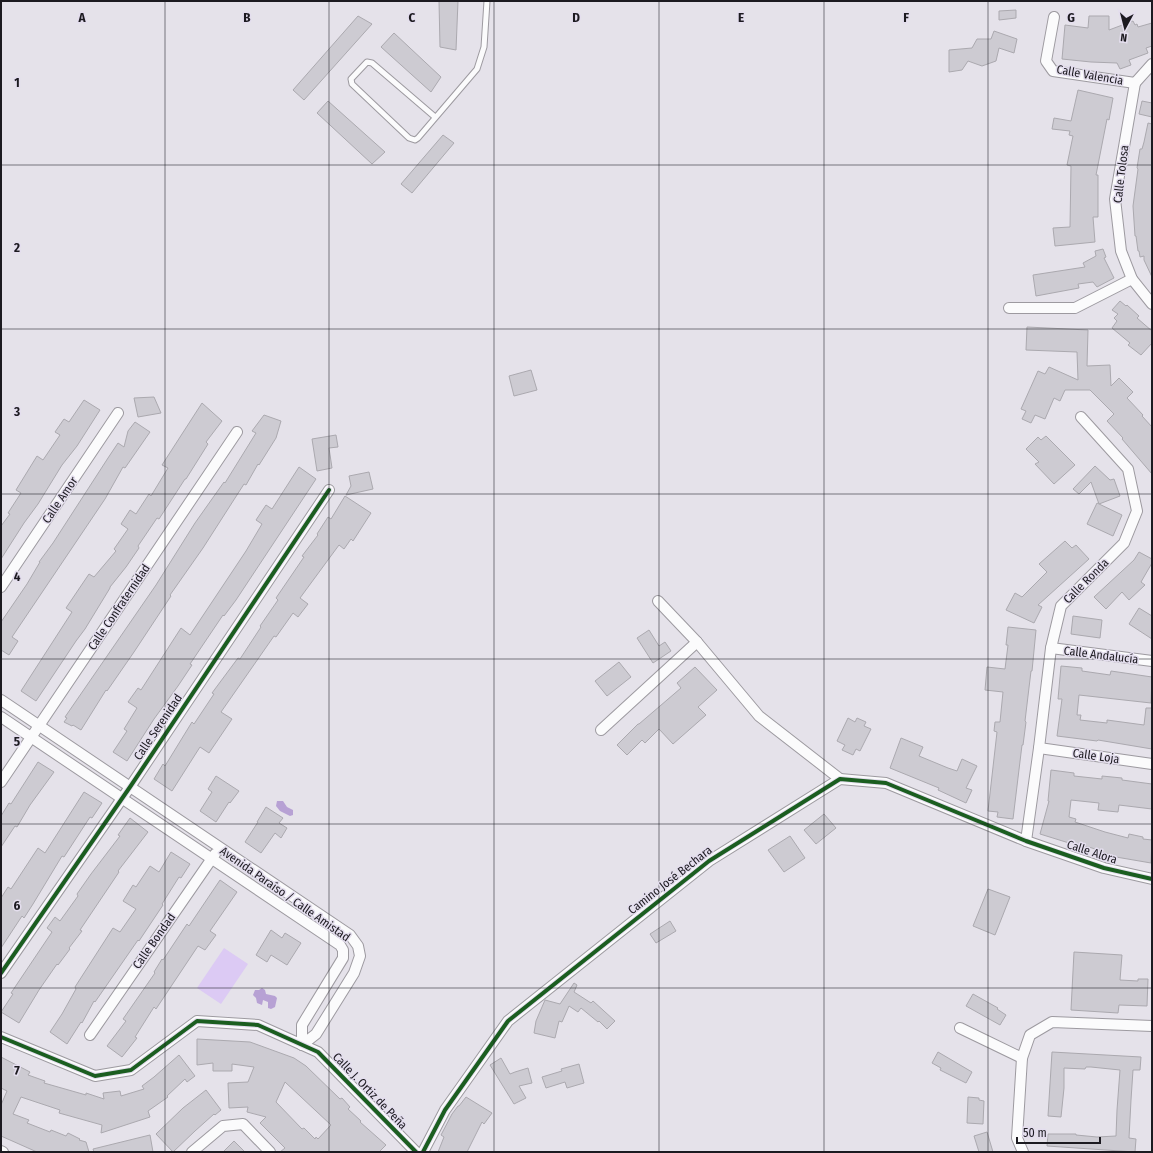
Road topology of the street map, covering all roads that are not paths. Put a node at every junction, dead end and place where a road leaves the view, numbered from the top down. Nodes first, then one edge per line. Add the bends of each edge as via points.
1 (487, 1) edge
2 (1054, 17) dead end
3 (1152, 64) edge
4 (1135, 83) junction
5 (435, 117) junction
6 (1132, 279) junction
7 (1152, 304) edge
8 (1009, 308) dead end
9 (118, 413) dead end
10 (1081, 417) dead end
11 (237, 432) dead end
12 (329, 490) dead end
13 (1, 587) edge
14 (658, 601) dead end
15 (697, 642) junction
16 (1051, 648) junction
17 (1152, 661) edge
18 (1, 700) edge
19 (1, 717) edge
20 (39, 726) junction
21 (601, 730) dead end
22 (31, 737) junction
23 (1039, 748) junction
24 (1152, 764) edge
25 (840, 779) junction
26 (1, 782) edge
27 (130, 786) junction
28 (122, 798) junction
29 (1026, 841) junction
30 (219, 848) junction
31 (212, 858) junction
32 (1152, 879) edge
33 (360, 956) junction
34 (343, 958) junction
35 (1, 973) edge
36 (1152, 1026) edge
37 (960, 1028) dead end
38 (90, 1035) dead end
39 (1, 1037) edge
40 (302, 1045) junction
41 (1022, 1058) junction
42 (192, 1152) edge
43 (270, 1152) edge
44 (416, 1152) edge
45 (423, 1152) edge
46 (1023, 1152) edge

1 - 5 lane via 484,47 477,70
2 - 4 street, Calle Valencia via 1046,61 1053,71
3 - 4 street
4 - 6 street, Calle Tolosa via 1115,198 1121,251
5 - 5 lane via 418,138 409,138 352,84 351,79 367,62 372,63
6 - 7 street, Calle Tolosa
6 - 8 street via 1075,308
9 - 13 street, Calle Amor
10 - 16 street, Calle Ronda via 1128,469 1137,511 1124,543 1061,606
11 - 20 street, Calle Confraternidad
12 - 27 street, Calle Serenidad
14 - 15 street
15 - 21 street
15 - 25 street via 759,716
16 - 17 street, Calle Andalucía
16 - 23 street, Calle Ronda
18 - 20 street, Avenida Paraíso / Calle Amistad
19 - 22 street, Avenida Paraíso / Calle Amistad
20 - 22 street, Calle Confraternidad
20 - 27 street, Avenida Paraíso / Calle Amistad
22 - 26 street, Calle Confraternidad
22 - 28 street, Avenida Paraíso / Calle Amistad
23 - 24 street, Calle Loja
23 - 29 street, Calle Ronda
25 - 29 street via 886,783
25 - 45 street, Camino José Bechara via 709,861 508,1021 445,1110
27 - 28 street, Calle Serenidad
27 - 30 street, Avenida Paraíso / Calle Amistad
28 - 31 street, Avenida Paraíso / Calle Amistad
28 - 35 street, Calle Serenidad
29 - 32 street, Calle Alora via 1104,868
30 - 31 street, Calle Bondad
30 - 33 street, Avenida Paraíso / Calle Amistad via 350,935 358,946
31 - 34 street, Avenida Paraíso / Calle Amistad via 340,945
31 - 38 street, Calle Bondad
33 - 34 street via 351,955
33 - 40 street via 354,973 316,1034
34 - 40 street, Avenida Paraíso / Calle Amistad via 302,1026
36 - 41 street via 1052,1022 1030,1035
37 - 41 street
39 - 40 street, Calle J. Ortiz de Peña via 95,1076 131,1070 197,1021 258,1025
40 - 44 street, Calle J. Ortiz de Peña via 318,1052
41 - 46 street via 1017,1138
42 - 43 street via 223,1126 242,1124

